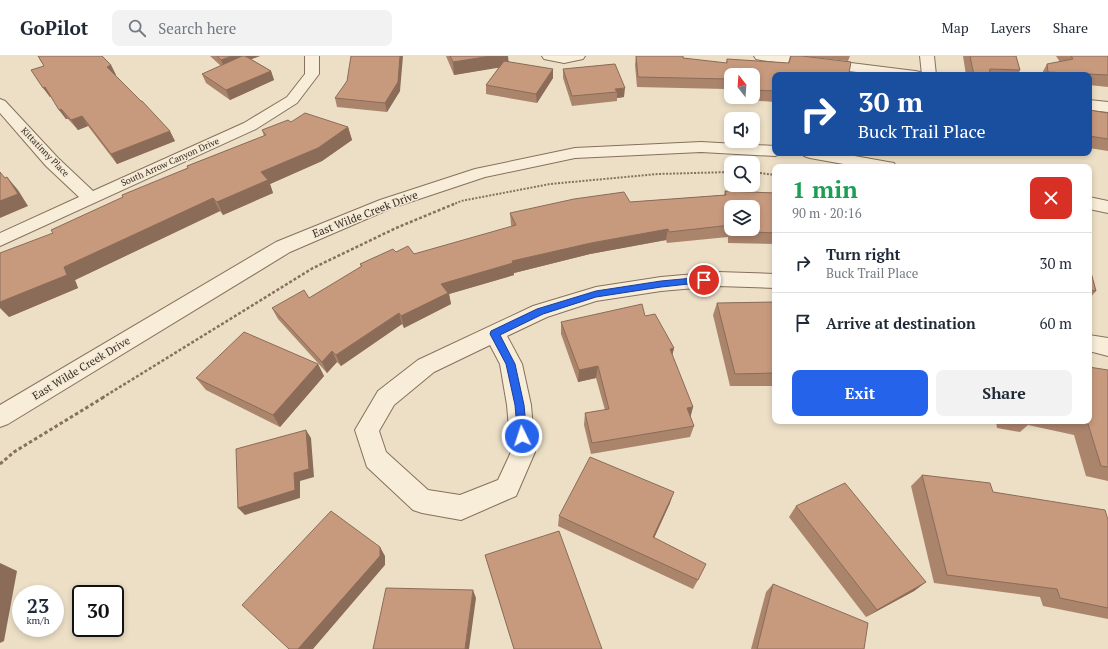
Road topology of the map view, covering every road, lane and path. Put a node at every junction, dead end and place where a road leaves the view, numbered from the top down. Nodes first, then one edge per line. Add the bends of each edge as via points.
1 (312, 56) edge
2 (549, 56) edge
3 (578, 56) edge
4 (761, 56) edge
5 (883, 56) edge
6 (927, 56) edge
7 (883, 71) junction
8 (891, 72) edge
9 (929, 72) edge
10 (0, 104) edge
11 (1092, 104) edge
12 (1108, 106) edge
13 (772, 151) edge
14 (827, 156) edge
15 (871, 164) edge
16 (724, 172) edge
17 (760, 173) edge
18 (772, 175) edge
19 (91, 198) junction
20 (1092, 204) edge
21 (1108, 207) edge
22 (0, 240) edge
23 (772, 281) edge
24 (495, 334) junction
25 (1092, 344) edge
26 (1108, 347) edge
27 (0, 417) edge
28 (0, 464) edge

1 - 19 street, South Arrow Canyon Drive via 312,74 292,100 250,126
2 - 3 street via 564,59
4 - 7 street
5 - 7 street
6 - 9 street
7 - 8 street
10 - 19 street, Kittatinny Place via 52,162
11 - 12 street
13 - 27 street, East Wilde Creek Drive via 702,147 575,153 481,173 386,204 283,247
14 - 15 street
16 - 28 path via 658,174 550,184 461,201 396,228 313,268 14,452
17 - 18 path
19 - 22 street, South Arrow Canyon Drive
20 - 21 street
23 - 24 street via 718,279 596,294 540,311
24 - 24 street via 511,364 520,405 523,452 506,488 461,508 422,501 376,459 367,430 386,398 426,366
25 - 26 street

